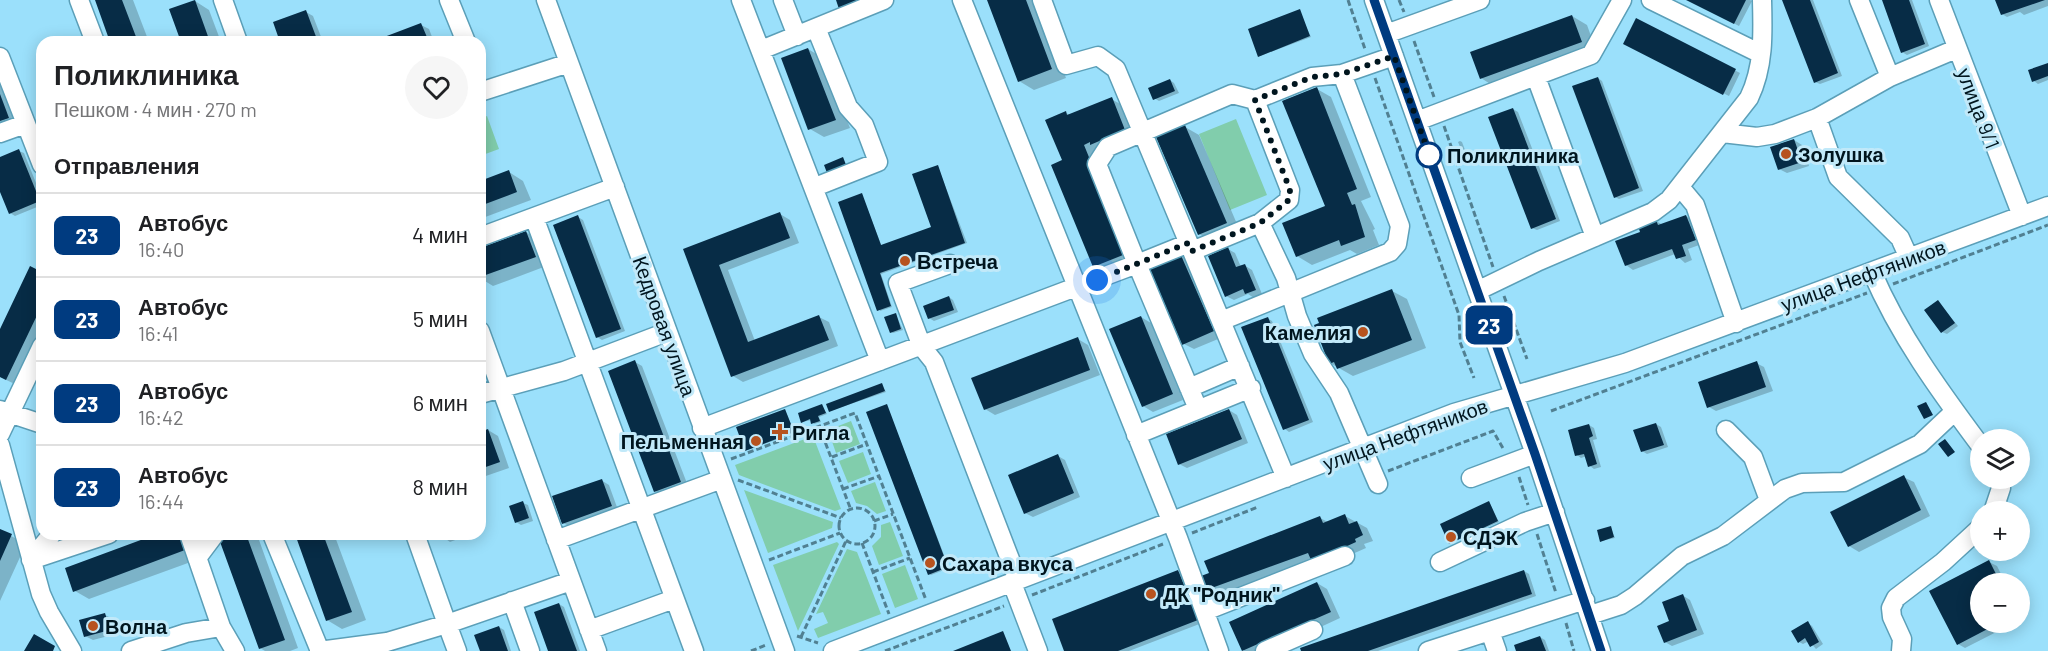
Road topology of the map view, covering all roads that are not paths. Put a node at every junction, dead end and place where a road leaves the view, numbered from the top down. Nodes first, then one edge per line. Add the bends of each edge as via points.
1 (79, 0) edge
2 (223, 0) edge
3 (449, 0) edge
4 (546, 0) edge
5 (741, 0) edge
6 (783, 0) edge
7 (884, 0) edge
8 (962, 0) edge
9 (1042, 0) edge
10 (1374, 0) edge
11 (1480, 0) edge
12 (1622, 0) edge
13 (1651, 0) edge
14 (1762, 0) edge
15 (1859, 0) edge
16 (1939, 0) edge
17 (816, 28) junction
18 (1386, 34) junction
19 (93, 36) edge
20 (236, 36) edge
21 (464, 36) edge
22 (798, 36) junction
23 (1956, 49) junction
24 (761, 51) junction
25 (1761, 54) junction
26 (1394, 56) junction
27 (0, 57) edge
28 (569, 63) junction
29 (1342, 74) junction
30 (1536, 77) junction
31 (1890, 77) junction
32 (486, 86) edge
33 (1255, 100) junction
34 (1816, 118) junction
35 (1417, 121) junction
36 (25, 124) junction
37 (1143, 132) junction
38 (0, 133) edge
39 (1722, 133) junction
40 (36, 151) edge
41 (615, 187) junction
42 (815, 187) junction
43 (1680, 187) junction
44 (2048, 206) edge
45 (2022, 216) junction
46 (534, 217) junction
47 (1260, 223) junction
48 (486, 235) edge
49 (1594, 237) junction
50 (1190, 247) junction
51 (1909, 258) junction
52 (950, 264) dead end
53 (1137, 264) junction
54 (1876, 280) junction
55 (1077, 288) junction
56 (1477, 291) junction
57 (1290, 293) junction
58 (1221, 321) junction
59 (1736, 323) junction
60 (668, 332) junction
61 (941, 339) junction
62 (486, 347) edge
63 (922, 347) junction
64 (36, 357) edge
65 (880, 361) junction
66 (934, 362) junction
67 (586, 363) junction
68 (1240, 366) junction
69 (501, 388) junction
70 (1189, 388) junction
71 (1251, 388) junction
72 (486, 392) edge
73 (1514, 395) junction
74 (1198, 409) junction
75 (1955, 411) junction
76 (5, 412) edge
77 (36, 421) edge
78 (702, 428) junction
79 (1726, 430) dead end
80 (1970, 431) edge
81 (0, 434) edge
82 (1136, 435) junction
83 (0, 445) edge
84 (1362, 449) junction
85 (1535, 454) junction
86 (1286, 478) junction
87 (1471, 478) dead end
88 (722, 479) junction
89 (1378, 484) dead end
90 (1769, 500) junction
91 (641, 509) junction
92 (1555, 512) junction
93 (1171, 522) junction
94 (1970, 537) edge
95 (47, 540) edge
96 (90, 540) edge
97 (191, 540) edge
98 (210, 540) edge
99 (274, 540) edge
100 (417, 540) edge
101 (556, 540) junction
102 (1345, 556) dead end
103 (197, 558) junction
104 (31, 560) junction
105 (1440, 561) dead end
106 (571, 581) junction
107 (1015, 582) junction
108 (674, 599) junction
109 (512, 601) junction
110 (1587, 608) junction
111 (1205, 611) junction
112 (447, 624) junction
113 (220, 627) junction
114 (589, 630) junction
115 (1313, 630) dead end
116 (1490, 631) junction
117 (166, 646) edge
118 (72, 651) edge
119 (131, 651) edge
120 (235, 651) edge
121 (320, 651) edge
122 (457, 651) edge
123 (530, 651) edge
124 (597, 651) edge
125 (694, 651) edge
126 (785, 651) edge
127 (833, 651) edge
128 (1038, 651) edge
129 (1219, 651) edge
130 (1265, 651) edge
131 (1428, 651) edge
132 (1497, 651) edge
133 (1601, 651) edge
134 (1901, 651) edge

1 - 19 street
2 - 20 street
3 - 21 street
4 - 28 street, Кедровая улица
5 - 24 street
6 - 22 street
7 - 17 street
8 - 55 street
9 - 37 street via 1066,65 1098,56 1116,69
10 - 18 street
11 - 18 street
12 - 30 street via 1591,55
13 - 25 street
14 - 25 street
15 - 31 street
16 - 23 street, улица 9/1
17 - 22 street
17 - 42 street via 848,106 864,125 878,162
18 - 26 street
22 - 24 street
23 - 31 street
23 - 45 street, улица 9/1
24 - 42 street
25 - 39 street via 1758,80
26 - 29 street
26 - 35 street
27 - 36 street
28 - 32 street
28 - 41 street, Кедровая улица
29 - 33 street via 1312,77
29 - 57 street via 1401,234 1390,252
30 - 35 street
30 - 49 street
31 - 34 street
33 - 37 street via 1232,94
33 - 47 street via 1290,190 1289,200
34 - 39 street via 1757,137
34 - 51 street via 1838,177 1900,238
35 - 56 street
36 - 38 street
36 - 40 street
37 - 50 street
37 - 53 street via 1108,147 1097,164
39 - 43 street
41 - 46 street
41 - 60 street, Кедровая улица
42 - 65 street
43 - 49 street via 1653,212
43 - 59 street via 1695,205
44 - 45 street, улица Нефтяников
45 - 51 street, улица Нефтяников
46 - 48 street
46 - 67 street
47 - 50 street
47 - 57 street
49 - 56 street
50 - 53 street
50 - 58 street
51 - 54 street, улица Нефтяников
52 - 63 street via 898,283
53 - 55 street
53 - 70 street
54 - 59 street, улица Нефтяников
54 - 75 street via 1918,358
55 - 61 street
55 - 82 street
56 - 73 street
57 - 58 street
57 - 84 street via 1313,354 1339,393
58 - 68 street
59 - 73 street, улица Нефтяников via 1586,376
60 - 67 street
60 - 78 street, Кедровая улица
61 - 63 street
61 - 66 street
62 - 69 street
63 - 65 street
63 - 66 street
64 - 76 street
65 - 78 street
66 - 107 street
67 - 69 street
67 - 91 street
68 - 70 street
68 - 71 street
69 - 72 street
69 - 101 street
70 - 74 street
71 - 74 street
71 - 86 street
73 - 84 street, улица Нефтяников via 1454,413
73 - 85 street
74 - 82 street
75 - 80 street
75 - 90 street via 1930,437 1905,453 1844,482 1793,485
76 - 77 street
76 - 81 street
78 - 88 street, Кедровая улица
79 - 90 street via 1753,458
82 - 93 street
83 - 104 street
84 - 86 street, улица Нефтяников
84 - 89 street
85 - 87 street
85 - 92 street
86 - 93 street, улица Нефтяников
88 - 91 street
88 - 126 street, Кедровая улица
90 - 110 street via 1723,536 1682,556 1621,605
91 - 101 street
91 - 108 street
92 - 105 street
92 - 110 street
93 - 107 street, улица Нефтяников
93 - 111 street
94 - 134 street via 1896,598 1891,608 1902,639
95 - 104 street
96 - 104 street
97 - 103 street
98 - 103 street
99 - 121 street
100 - 112 street
101 - 106 street
102 - 111 street
103 - 113 street
104 - 118 street via 49,612
106 - 109 street
106 - 114 street
107 - 127 street, улица Нефтяников
107 - 128 street
108 - 114 street
108 - 125 street
109 - 112 street
109 - 123 street
110 - 116 street via 1561,608
110 - 133 street
111 - 129 street
112 - 121 street via 387,642
112 - 122 street
113 - 117 street via 186,633
113 - 120 street
114 - 124 street
115 - 130 street
116 - 131 street
116 - 132 street
117 - 119 street

